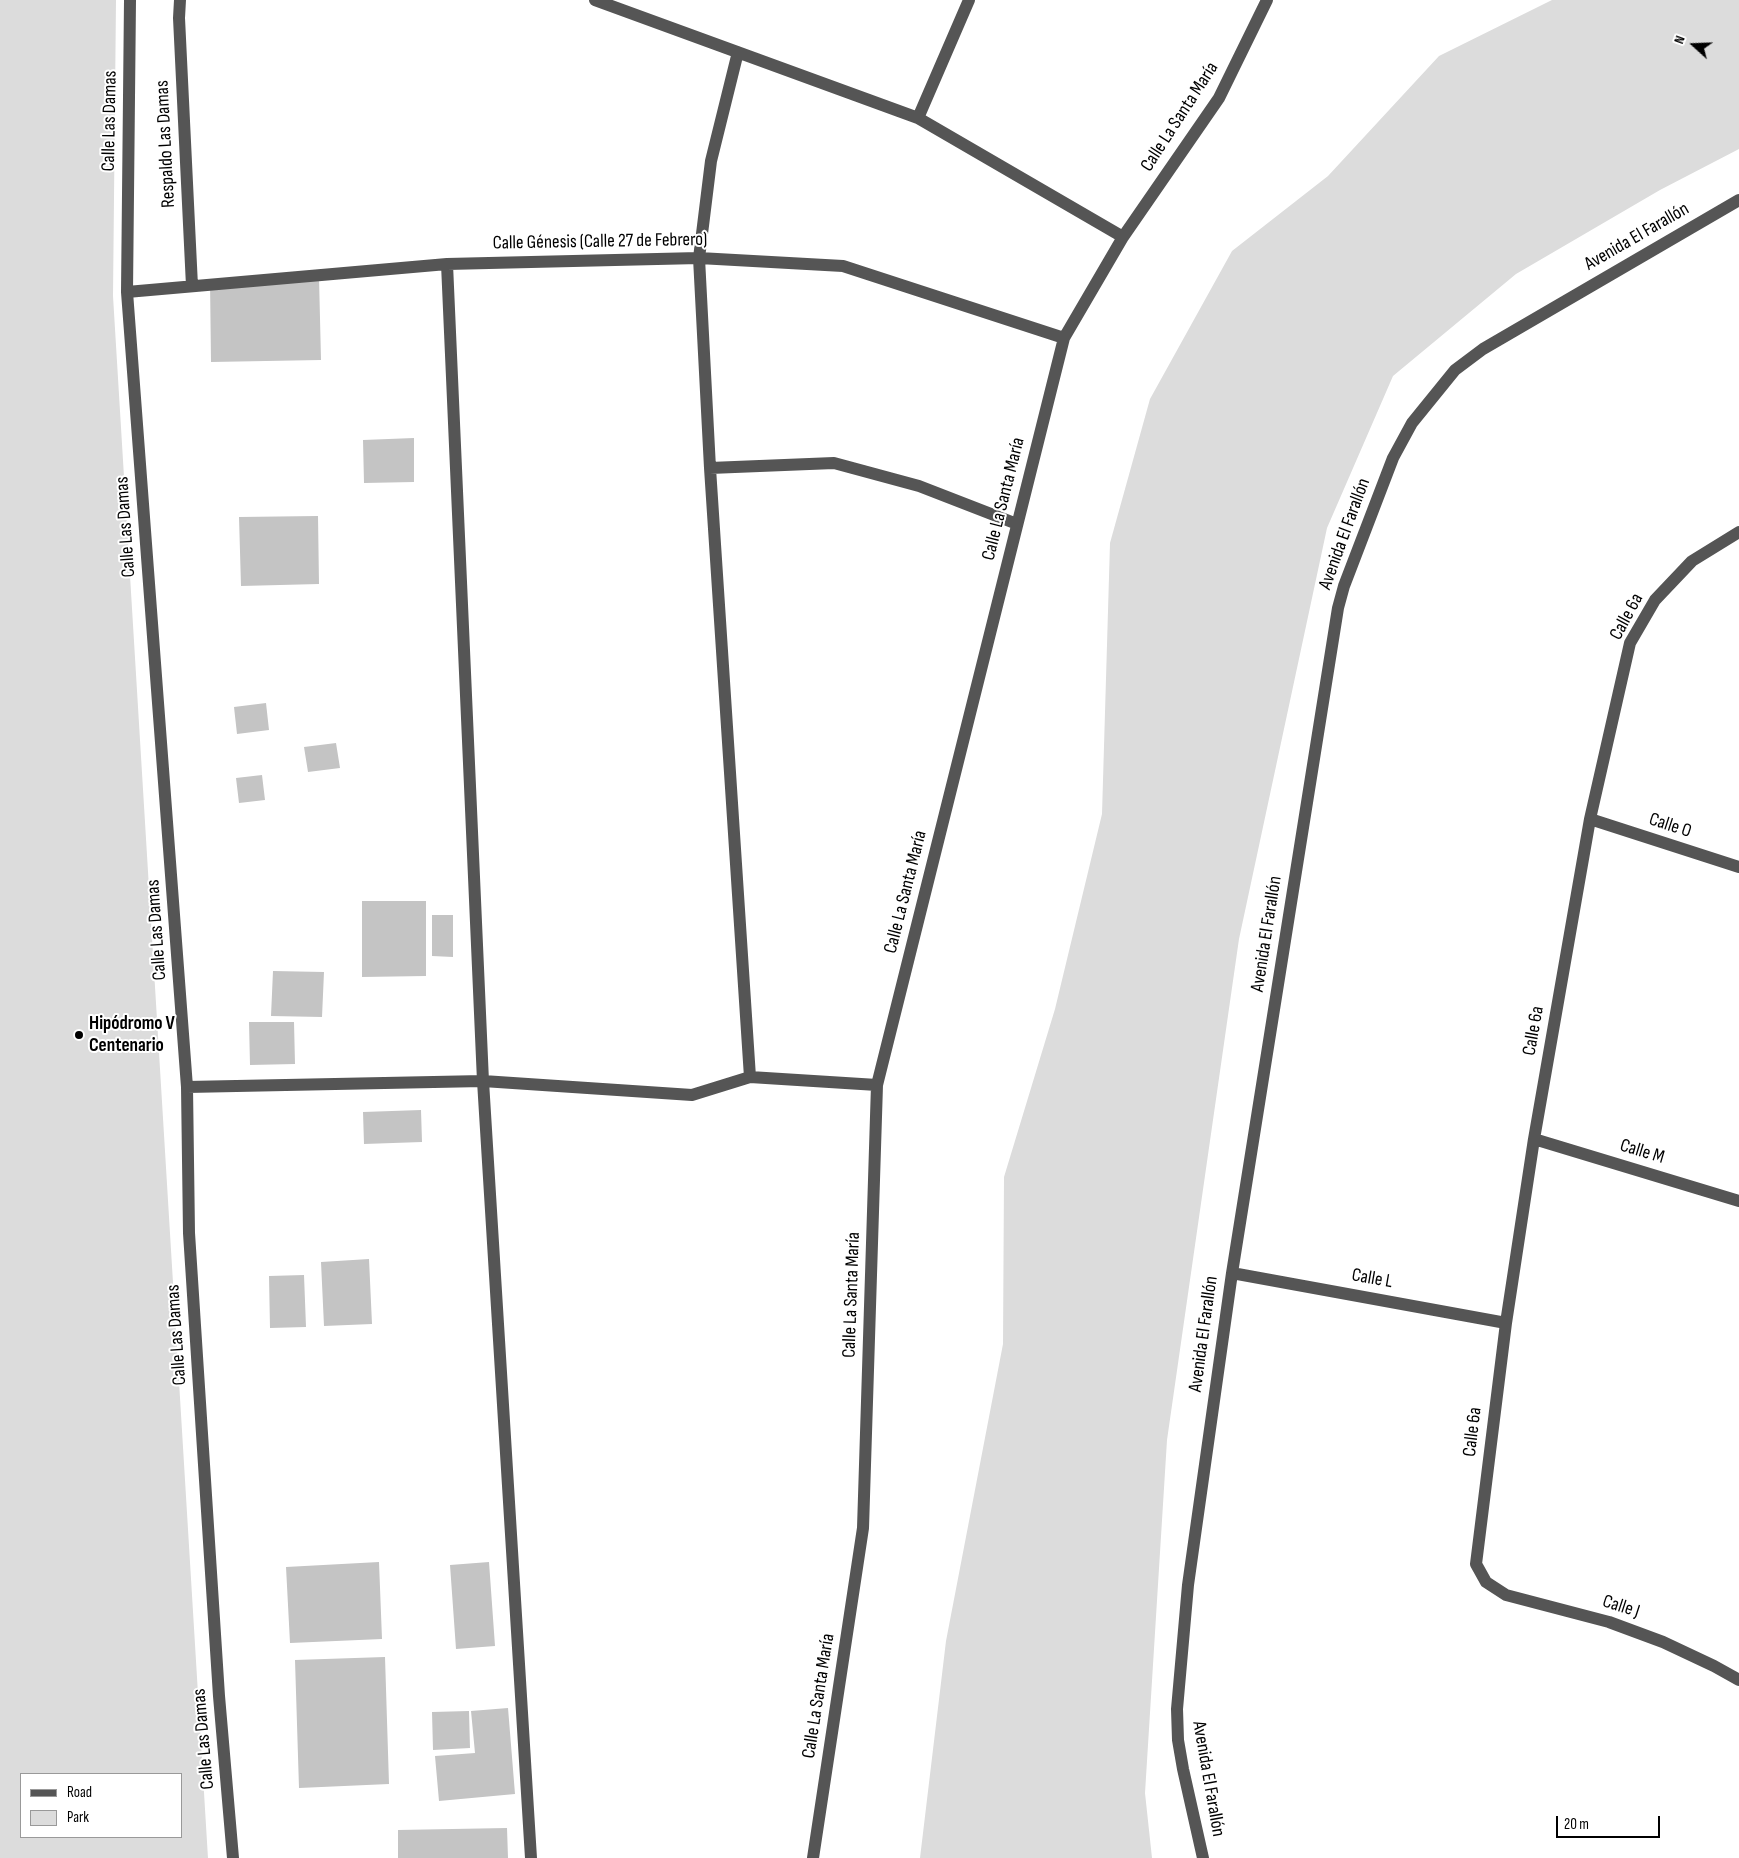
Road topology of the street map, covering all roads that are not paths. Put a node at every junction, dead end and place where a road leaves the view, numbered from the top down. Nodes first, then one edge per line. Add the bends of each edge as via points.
1 (130, 0) edge
2 (180, 0) edge
3 (596, 0) edge
4 (969, 0) edge
5 (1267, 0) edge
6 (738, 52) junction
7 (918, 118) junction
8 (1739, 200) edge
9 (1123, 237) junction
10 (699, 258) junction
11 (446, 264) junction
12 (192, 286) junction
13 (127, 292) junction
14 (1064, 338) junction
15 (710, 468) junction
16 (1017, 524) junction
17 (1739, 532) edge
18 (1590, 819) junction
19 (1739, 867) edge
20 (750, 1077) junction
21 (483, 1081) junction
22 (877, 1085) junction
23 (187, 1088) junction
24 (1534, 1139) junction
25 (1739, 1201) edge
26 (1232, 1273) junction
27 (1506, 1323) junction
28 (1486, 1582) joint
29 (1739, 1680) edge
30 (233, 1858) edge
31 (531, 1858) edge
32 (813, 1858) edge
33 (1203, 1858) edge

1 - 13 street, Calle Las Damas
2 - 12 street, Respaldo Las Damas
3 - 6 street
4 - 7 street
5 - 9 street, Calle La Santa María via 1219,98
6 - 7 street
6 - 10 street via 711,161
7 - 9 street
8 - 26 street, Avenida El Farallón via 1483,348 1455,370 1434,395 1412,423 1394,458 1338,608
9 - 14 street, Calle La Santa María
10 - 11 street, Calle Génesis (Calle 27 de Febrero)
10 - 14 street, Calle Génesis (Calle 27 de Febrero) via 844,266
10 - 15 street
11 - 12 street, Calle Génesis (Calle 27 de Febrero)
11 - 21 street
12 - 13 street, Calle Génesis (Calle 27 de Febrero)
13 - 23 street, Calle Las Damas
14 - 16 street, Calle La Santa María
15 - 16 street via 834,463 919,486
15 - 20 street
16 - 22 street, Calle La Santa María
17 - 18 street, Calle 6a via 1692,562 1655,600 1630,642
18 - 19 street, Calle O
18 - 24 street, Calle 6a
20 - 21 street via 692,1095
20 - 22 street
21 - 23 street
21 - 31 street
22 - 32 street, Calle La Santa María via 863,1528
23 - 30 street, Calle Las Damas via 189,1233 219,1696
24 - 25 street, Calle M
24 - 27 street, Calle 6a
26 - 27 street, Calle L
26 - 33 street, Avenida El Farallón via 1188,1585 1177,1709 1183,1769
27 - 28 street, Calle 6a via 1476,1564
28 - 29 street, Calle J via 1506,1595 1609,1622 1663,1642

